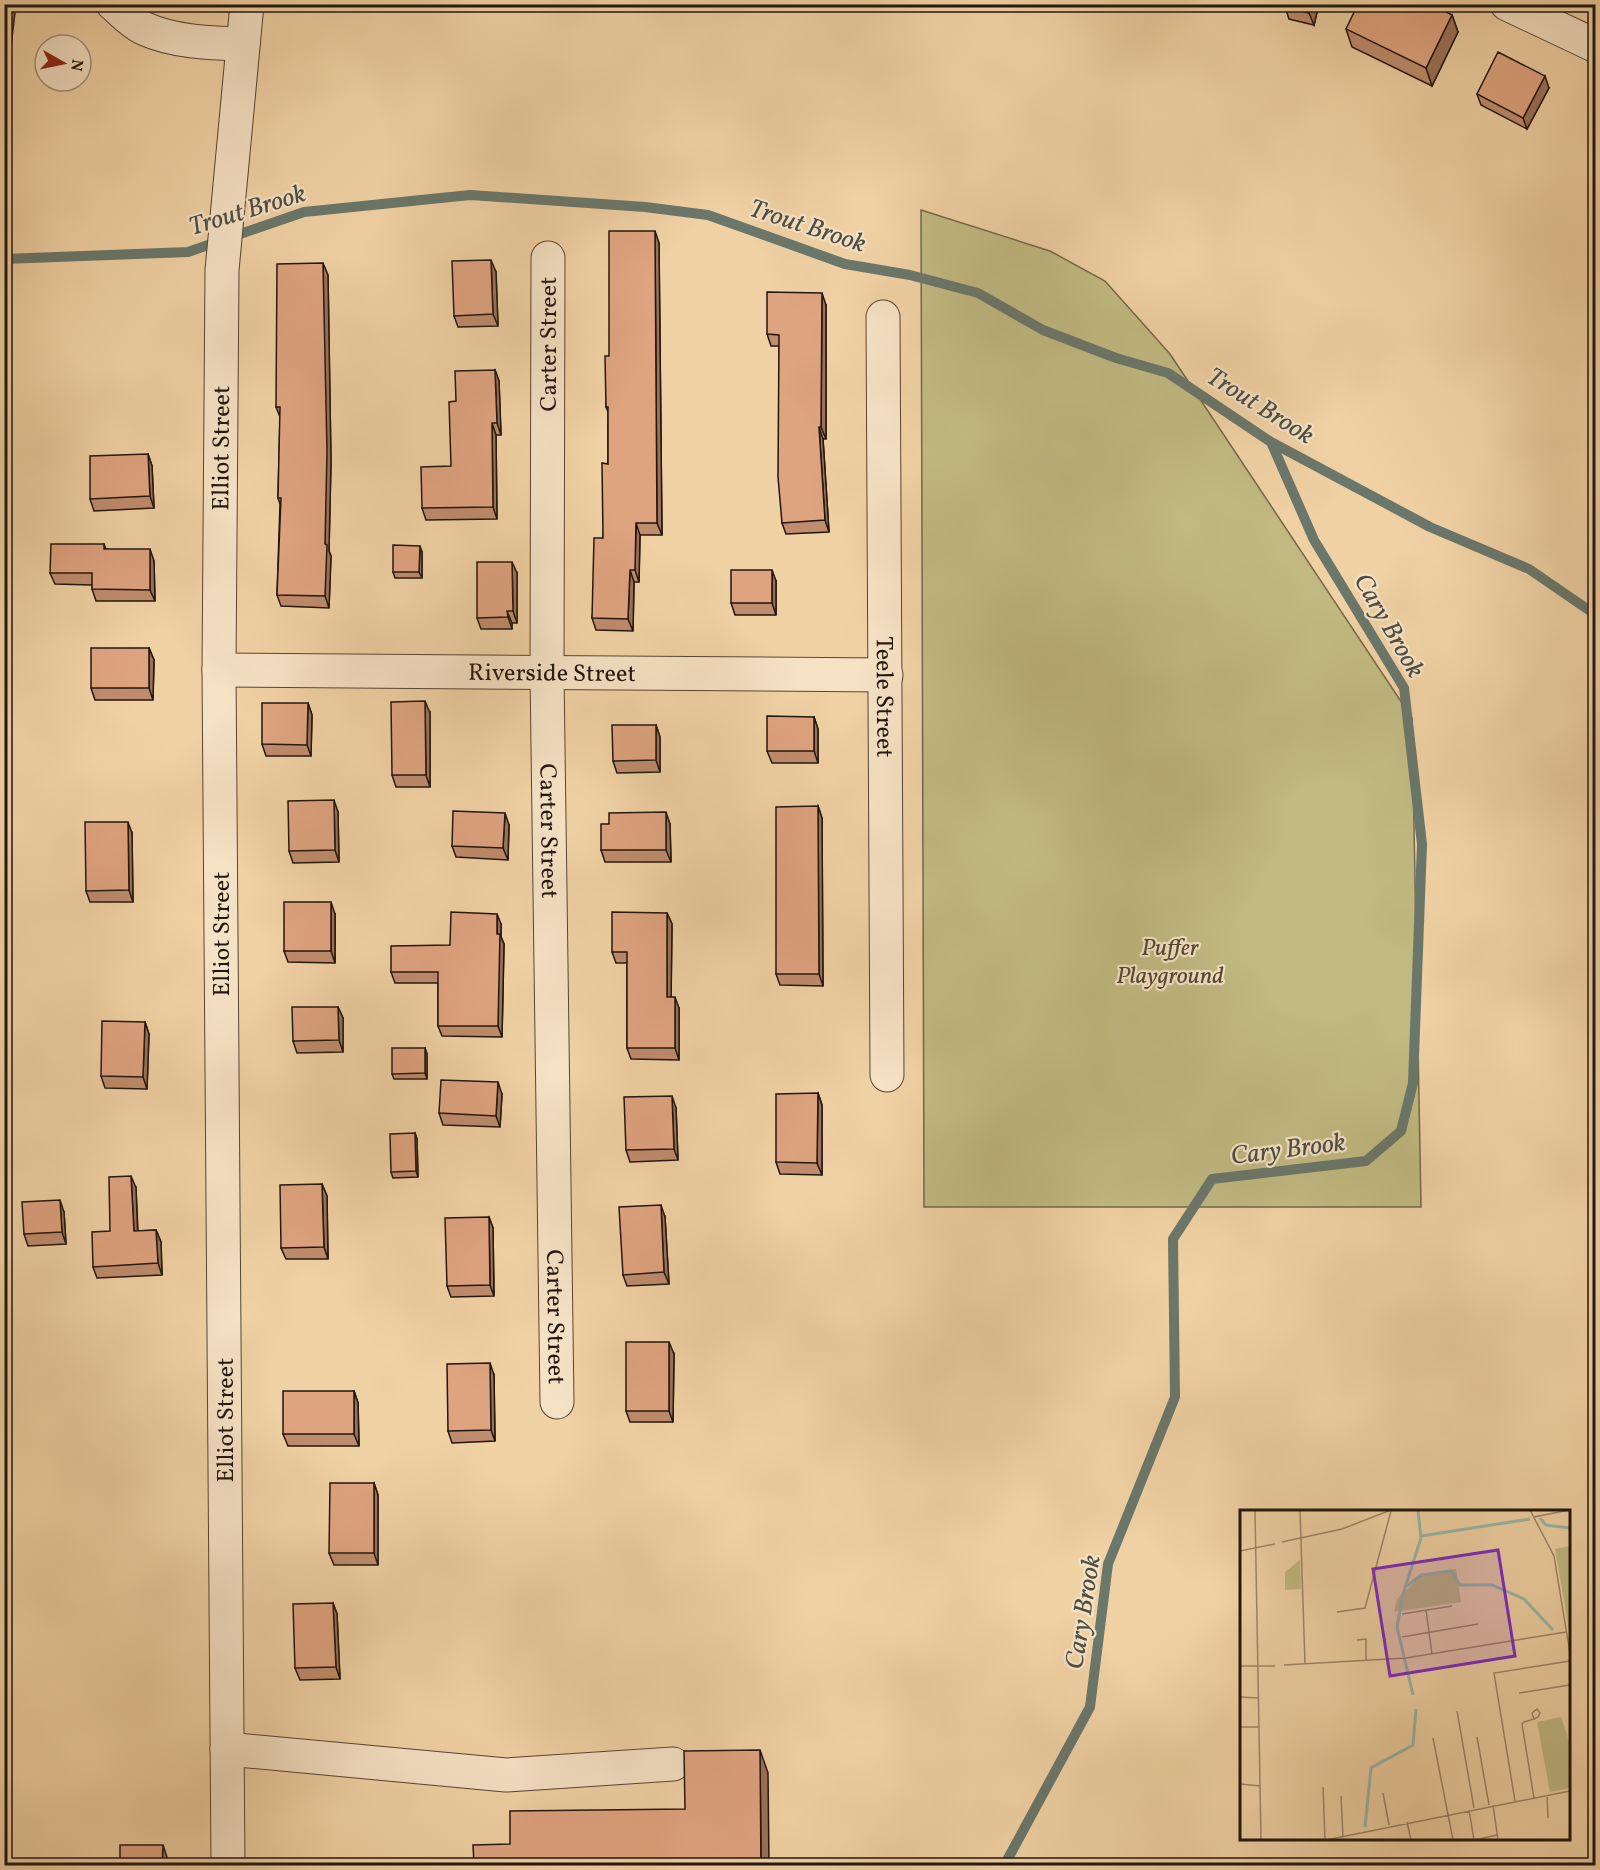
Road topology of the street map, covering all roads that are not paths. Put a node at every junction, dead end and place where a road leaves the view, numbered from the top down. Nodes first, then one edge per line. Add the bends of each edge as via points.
1 (113, 4) edge
2 (247, 4) edge
3 (1507, 4) edge
4 (243, 44) junction
5 (1596, 46) edge
6 (548, 258) dead end
7 (883, 317) dead end
8 (219, 670) junction
9 (547, 673) junction
10 (886, 675) junction
11 (888, 1076) dead end
12 (557, 1402) dead end
13 (227, 1749) junction
14 (673, 1764) dead end
15 (228, 1866) edge

1 - 4 street via 141,27 170,37
2 - 4 street, Elliot Street
3 - 5 street
4 - 8 street, Elliot Street via 222,270
6 - 9 street, Carter Street
7 - 10 street, Teele Street
8 - 9 street, Riverside Street
8 - 13 street, Elliot Street
9 - 10 street, Riverside Street
9 - 12 street, Carter Street
10 - 11 street, Teele Street
13 - 14 street via 506,1775
13 - 15 street, Elliot Street

